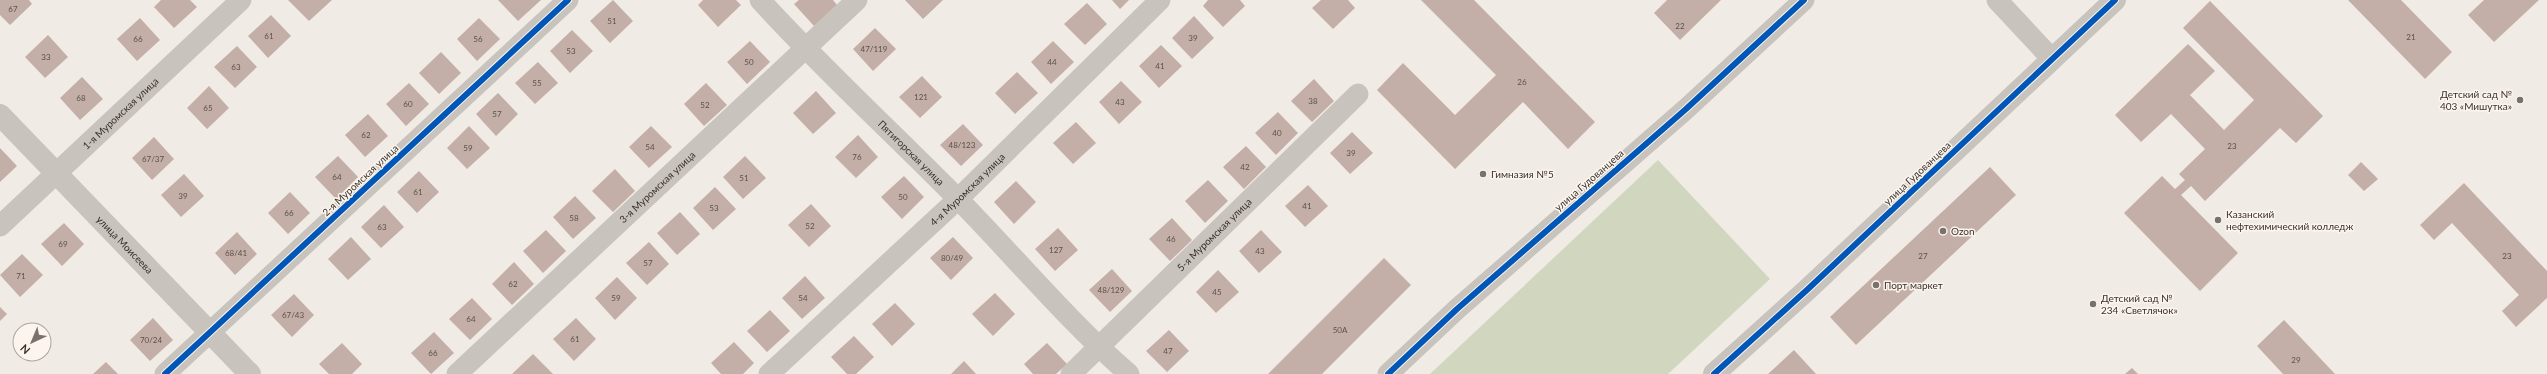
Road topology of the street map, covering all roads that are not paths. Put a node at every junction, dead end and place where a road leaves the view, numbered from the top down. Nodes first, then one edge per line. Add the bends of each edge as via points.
1 (241, 0) edge
2 (568, 0) edge
3 (760, 0) edge
4 (858, 0) edge
5 (1160, 0) edge
6 (1804, 0) edge
7 (1997, 0) edge
8 (2114, 0) edge
9 (805, 50) junction
10 (2052, 59) junction
11 (1358, 94) dead end
12 (0, 115) edge
13 (56, 173) junction
14 (958, 199) junction
15 (0, 226) edge
16 (210, 333) junction
17 (1099, 348) junction
18 (165, 374) edge
19 (250, 374) edge
20 (456, 374) edge
21 (769, 374) edge
22 (1071, 374) edge
23 (1129, 374) edge
24 (1388, 374) edge
25 (1714, 374) edge

1 - 13 street, 1-я Муромская улица
2 - 16 street, 2-я Муромская улица
3 - 9 street, Пятигорская улица
4 - 9 street, 3-я Муромская улица
5 - 14 street, 4-я Муромская улица
6 - 24 street, улица Гудованцева via 1686,109 1457,309
7 - 10 street
8 - 10 street, улица Гудованцева
9 - 14 street, Пятигорская улица
9 - 20 street, 3-я Муромская улица
10 - 25 street, улица Гудованцева
11 - 17 street, 5-я Муромская улица
12 - 13 street, улица Моисеева
13 - 15 street, 1-я Муромская улица
13 - 16 street, улица Моисеева
14 - 17 street, Пятигорская улица
14 - 21 street, 4-я Муромская улица
16 - 18 street, 2-я Муромская улица
16 - 19 street, улица Моисеева
17 - 22 street, 5-я Муромская улица
17 - 23 street, Пятигорская улица

